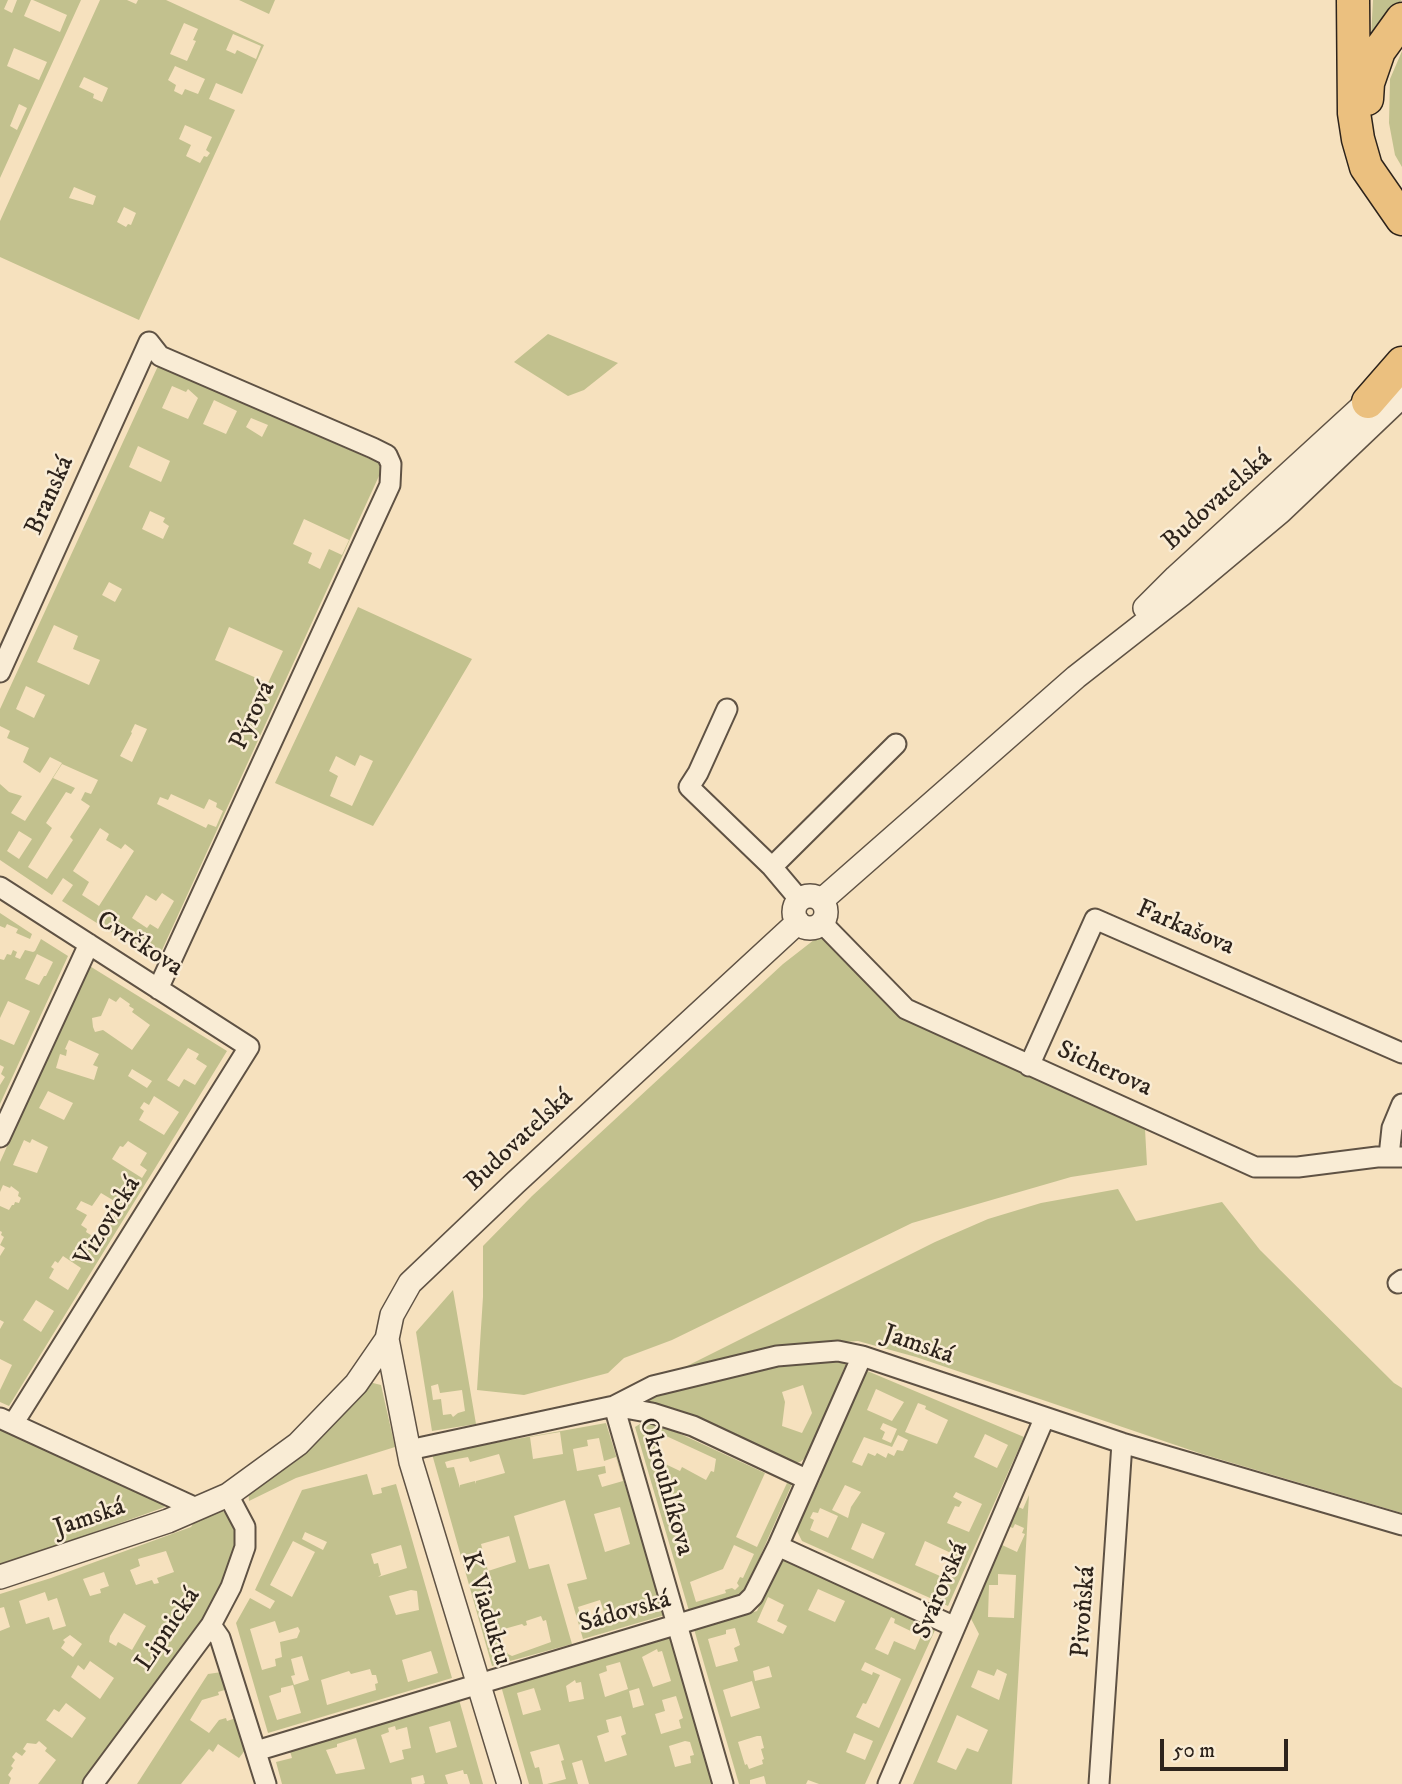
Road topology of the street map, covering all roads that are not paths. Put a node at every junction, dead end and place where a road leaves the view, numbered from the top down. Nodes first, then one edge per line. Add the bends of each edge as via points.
1 (1353, 0) edge
2 (1402, 19) edge
3 (1402, 200) edge
4 (1402, 219) edge
5 (1402, 363) edge
6 (1402, 370) edge
7 (1402, 396) edge
8 (1368, 402) junction
9 (391, 464) joint
10 (0, 672) edge
11 (1076, 677) junction
12 (727, 709) dead end
13 (896, 744) dead end
14 (772, 867) junction
15 (0, 887) edge
16 (799, 899) junction
17 (822, 911) junction
18 (798, 922) junction
19 (89, 944) junction
20 (158, 989) junction
21 (249, 1047) joint
22 (1402, 1053) edge
23 (1029, 1066) junction
24 (1402, 1104) edge
25 (0, 1137) edge
26 (1396, 1156) edge
27 (387, 1339) junction
28 (862, 1356) junction
29 (614, 1406) junction
30 (1044, 1419) junction
31 (7, 1421) edge
32 (1122, 1443) junction
33 (409, 1450) junction
34 (806, 1479) junction
35 (228, 1495) junction
36 (196, 1508) junction
37 (1402, 1525) edge
38 (778, 1546) junction
39 (0, 1577) edge
40 (211, 1625) junction
41 (677, 1626) junction
42 (956, 1627) junction
43 (478, 1683) junction
44 (256, 1751) junction
45 (93, 1784) edge
46 (267, 1784) edge
47 (509, 1784) edge
48 (723, 1784) edge
49 (888, 1784) edge
50 (1099, 1784) edge

1 - 4 highway via 1357,139 1366,167
2 - 3 highway via 1373,66 1366,114 1377,162
5 - 8 highway
6 - 8 street, Budovatelská
7 - 11 street, Budovatelská via 1270,521
8 - 11 street, Budovatelská via 1176,577
9 - 10 street, Branská via 373,448 160,356 149,342
9 - 20 street, Pýrová via 390,485
11 - 17 street, Budovatelská
12 - 14 street via 689,787
13 - 14 street
14 - 16 street
15 - 19 street, Cvrčkova
16 - 17 street via 814,895
16 - 18 street via 794,908
17 - 18 street via 813,928
17 - 23 street, Sicherova via 906,1009
18 - 27 street, Budovatelská via 410,1283 392,1315
19 - 20 street, Cvrčkova
19 - 25 street
20 - 21 street, Cvrčkova
21 - 31 street, Vizovická
22 - 23 street, Farkašova via 1095,919
23 - 26 street, Sicherova via 1255,1167
24 - 26 street via 1392,1128
27 - 33 street, Budovatelská
27 - 35 street via 356,1384 298,1444
28 - 29 street, Jamská via 838,1351 777,1356 653,1386
28 - 30 street, Jamská
28 - 34 street, Sádovská
29 - 33 street, Jamská
29 - 34 street via 693,1426
29 - 41 street, Okrouhlíkova
30 - 32 street, Jamská
30 - 42 street, Svárovská
31 - 36 street
32 - 37 street, Jamská
32 - 50 street, Pivoňská
33 - 43 street, K Viaduktu
34 - 38 street, Sádovská
35 - 36 street
35 - 40 street, Lipnická via 245,1527 245,1547
36 - 39 street, Jamská
38 - 41 street, Sádovská via 745,1604
38 - 42 street
40 - 44 street via 220,1637
40 - 45 street, Lipnická
41 - 43 street, Sádovská
41 - 48 street, Okrouhlíkova
42 - 49 street, Svárovská
43 - 44 street, Sádovská
43 - 47 street, K Viaduktu
44 - 46 street

